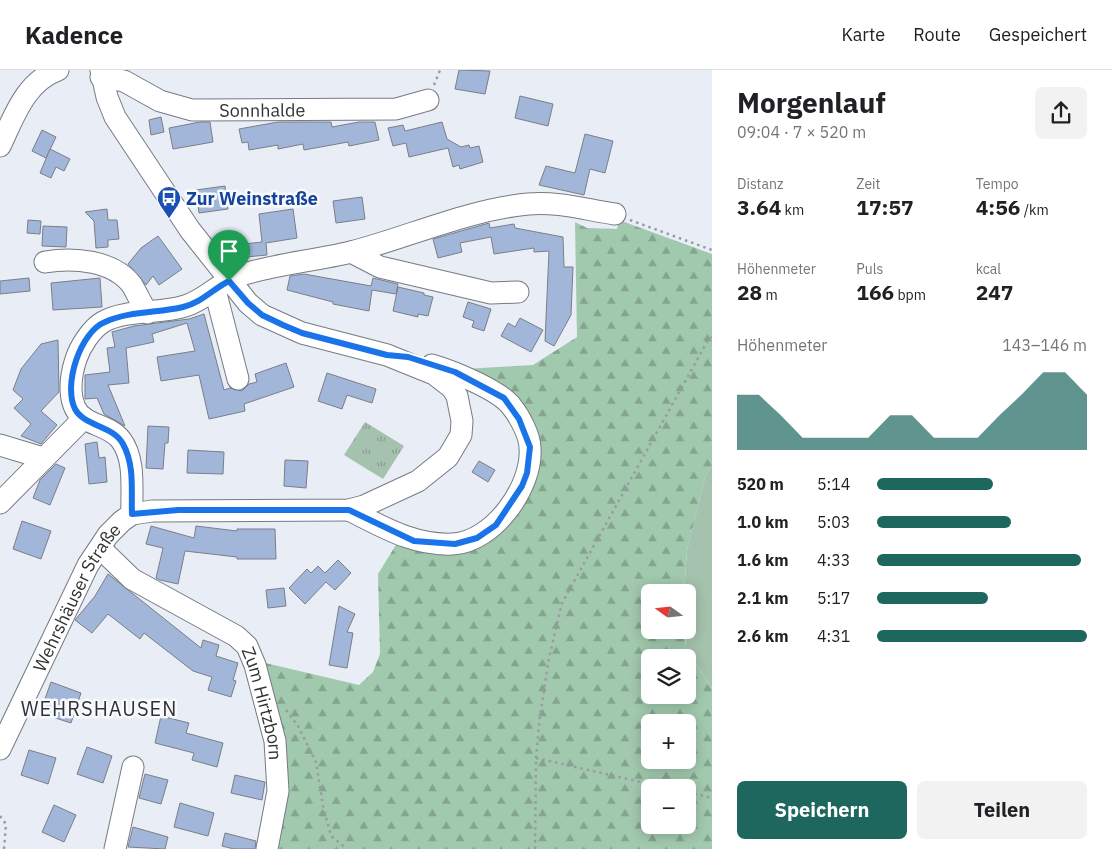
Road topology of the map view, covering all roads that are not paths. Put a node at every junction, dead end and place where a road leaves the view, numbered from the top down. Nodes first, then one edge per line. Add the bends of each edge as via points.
1 (58, 70) edge
2 (101, 74) edge
3 (428, 100) dead end
4 (0, 146) edge
5 (615, 214) road end
6 (351, 252) junction
7 (45, 262) dead end
8 (222, 286) junction
9 (518, 292) dead end
10 (147, 313) junction
11 (387, 355) junction
12 (238, 379) dead end
13 (84, 418) junction
14 (0, 445) edge
15 (43, 458) junction
16 (0, 503) edge
17 (349, 510) junction
18 (132, 514) junction
19 (100, 548) junction
20 (0, 749) edge
21 (133, 767) dead end
22 (115, 849) edge
23 (267, 849) edge

1 - 4 street via 34,84
2 - 3 street, Sonnhalde via 124,81 160,101 192,110 396,109
2 - 8 street, Wehrshäuser Straße via 115,117 190,230
5 - 6 street via 527,204 480,213
6 - 8 street via 238,276
6 - 9 street via 380,267 491,293
7 - 10 street via 74,260 110,268 131,285
8 - 10 street via 184,307
8 - 11 street, Wehrshäuser Straße via 262,315 302,333
8 - 12 street
10 - 13 street via 103,322 81,347 72,373 72,396 75,409
11 - 17 street, Wehrshäuser Straße via 434,374 452,388 460,408 461,435 448,457 424,477
11 - 17 street, Wehrshäuser Straße via 408,357 455,372 504,398 512,406 528,439 530,457 527,473 496,525 477,538 455,544 414,541
13 - 15 street
13 - 18 street via 115,434 124,446 133,487
14 - 15 street
15 - 16 street
17 - 18 street, Wehrshäuser Straße via 178,510
18 - 19 street, Wehrshäuser Straße via 116,526
19 - 20 street, Wehrshäuser Straße via 76,588
19 - 23 street, Zum Hirtzborn via 132,579 236,636 247,646 275,741 278,791
21 - 22 street

